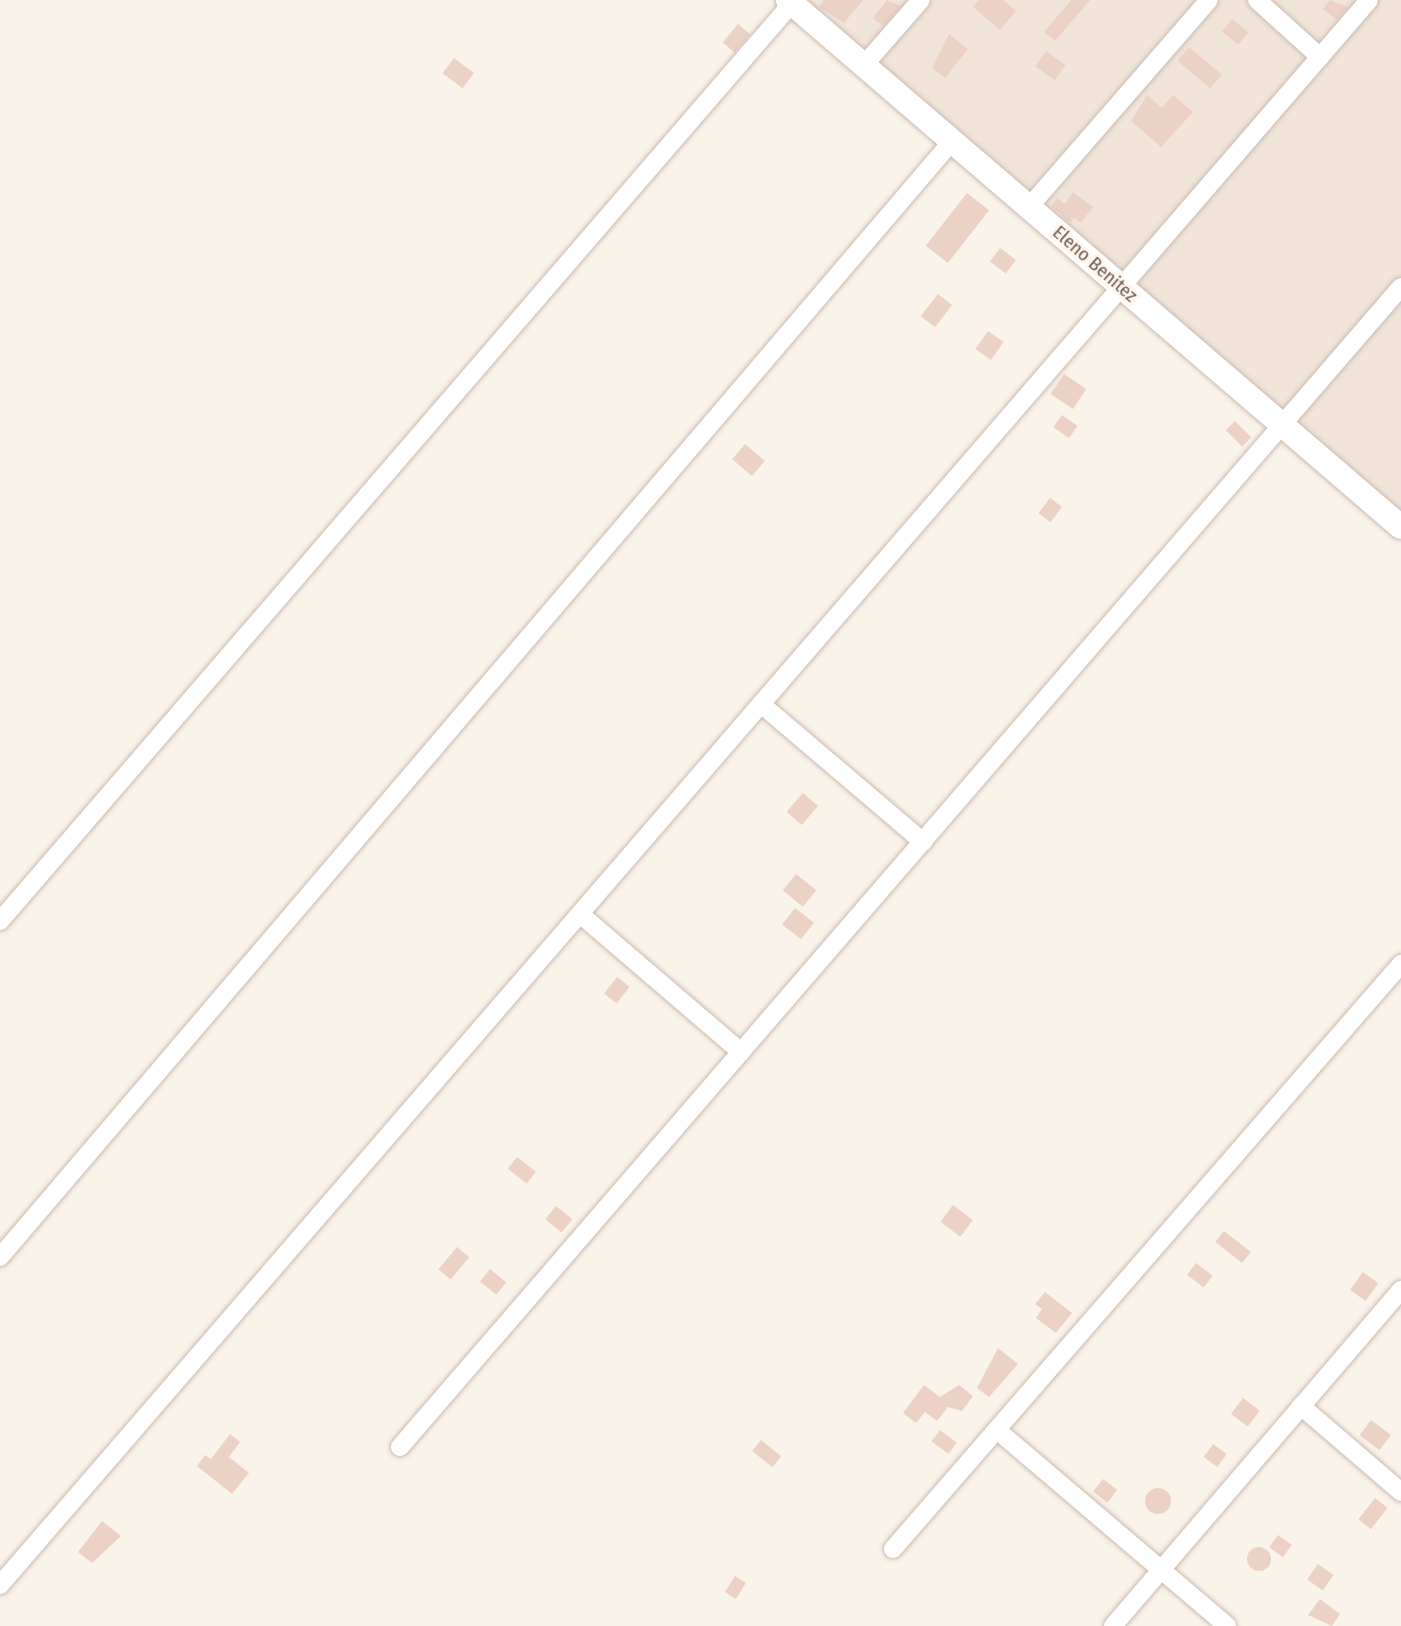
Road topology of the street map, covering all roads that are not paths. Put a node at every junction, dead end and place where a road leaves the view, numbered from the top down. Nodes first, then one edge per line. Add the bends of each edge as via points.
1 (921, 0) edge
2 (1209, 0) edge
3 (1256, 0) edge
4 (1369, 0) edge
5 (790, 2) edge
6 (1320, 57) junction
7 (864, 65) junction
8 (952, 141) junction
9 (1029, 207) junction
10 (1122, 287) junction
11 (1401, 287) edge
12 (1282, 425) junction
13 (1401, 527) edge
14 (761, 704) junction
15 (923, 842) junction
16 (580, 914) junction
17 (0, 921) edge
18 (1401, 964) edge
19 (741, 1052) junction
20 (0, 1257) edge
21 (1401, 1290) edge
22 (1301, 1406) junction
23 (997, 1430) junction
24 (400, 1447) dead end
25 (1401, 1492) edge
26 (893, 1549) dead end
27 (1161, 1570) junction
28 (0, 1585) edge
29 (1113, 1626) edge
30 (1227, 1626) edge

1 - 7 street
2 - 9 street
3 - 6 street
4 - 6 street
5 - 7 street, Eleno Benitez
5 - 17 street
6 - 10 street
7 - 8 street, Eleno Benitez
8 - 9 street, Eleno Benitez
8 - 20 street
9 - 10 street, Eleno Benitez
10 - 12 street, Eleno Benitez
10 - 14 street
11 - 12 street
12 - 13 street, Eleno Benitez
12 - 15 street
14 - 15 street
14 - 16 street
15 - 19 street
16 - 19 street
16 - 28 street
18 - 23 street
19 - 24 street
21 - 22 street
22 - 25 street
22 - 27 street
23 - 26 street
23 - 27 street
27 - 29 street
27 - 30 street

